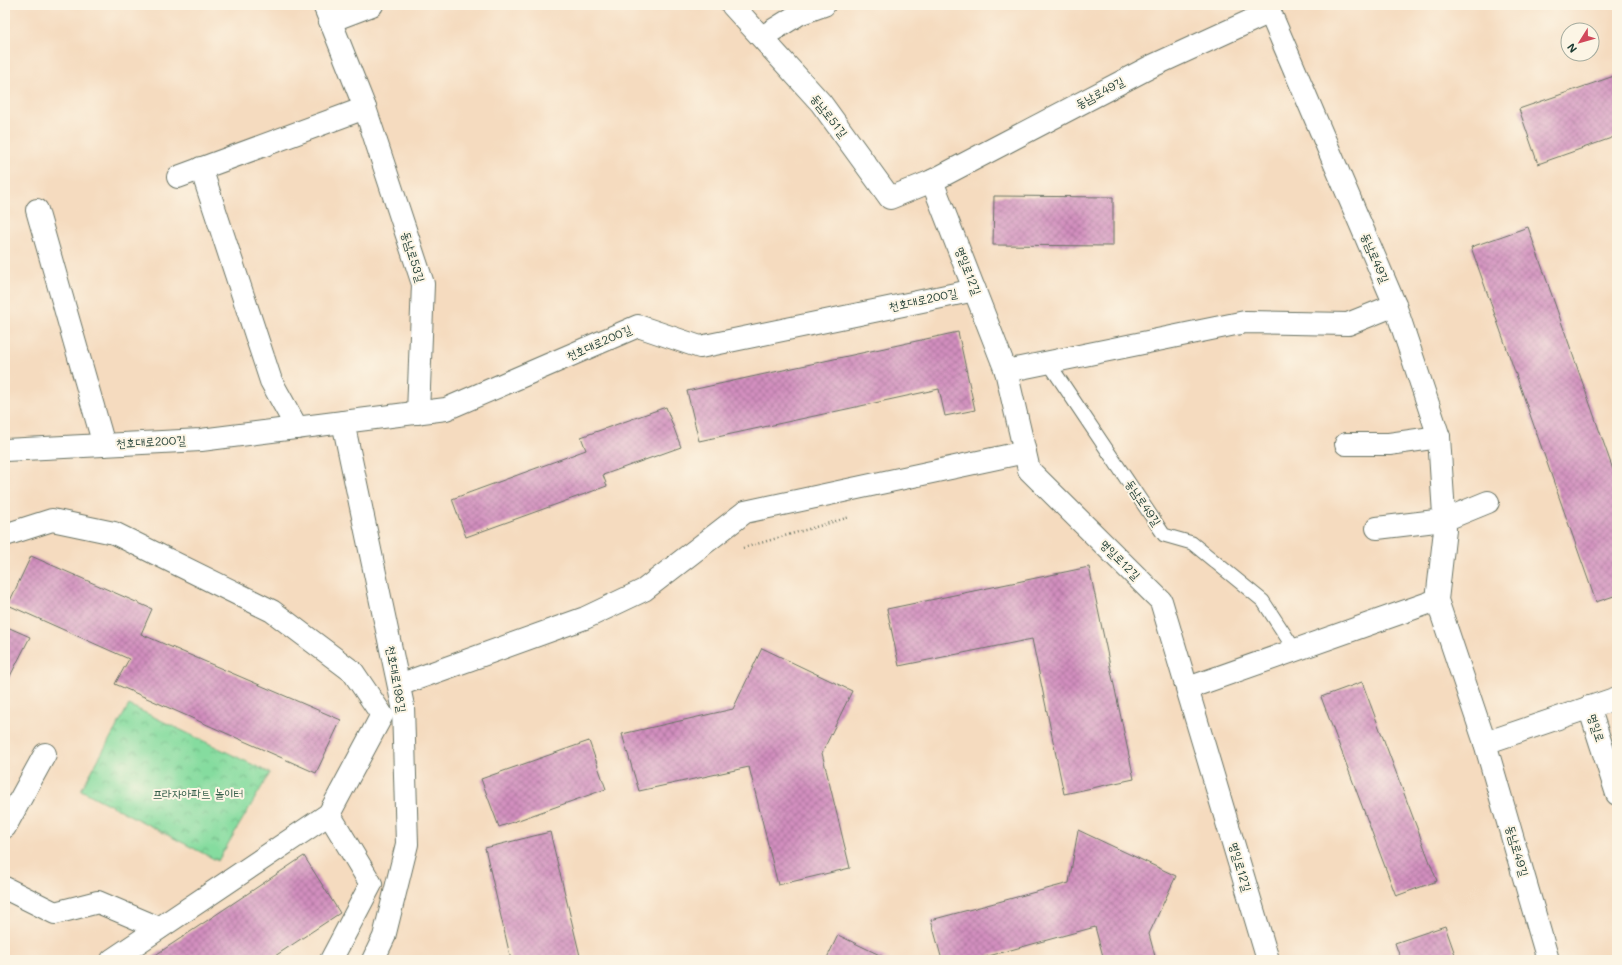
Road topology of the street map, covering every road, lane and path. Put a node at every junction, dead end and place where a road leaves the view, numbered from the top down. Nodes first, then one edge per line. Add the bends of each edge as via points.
1 (372, 5) edge
2 (732, 5) edge
3 (824, 5) edge
4 (1268, 8) edge
5 (327, 13) edge
6 (762, 37) junction
7 (366, 108) junction
8 (201, 168) junction
9 (178, 177) dead end
10 (932, 181) junction
11 (37, 210) dead end
12 (974, 290) junction
13 (1395, 305) junction
14 (1048, 362) junction
15 (1006, 370) junction
16 (418, 413) junction
17 (344, 422) junction
18 (297, 428) junction
19 (1438, 437) junction
20 (104, 444) junction
21 (1346, 444) dead end
22 (5, 450) edge
23 (1025, 452) junction
24 (1488, 502) dead end
25 (853, 516) dead end
26 (1444, 520) junction
27 (1377, 528) dead end
28 (5, 535) edge
29 (740, 548) dead end
30 (1437, 600) junction
31 (1295, 650) junction
32 (398, 685) junction
33 (1188, 688) junction
34 (1617, 698) edge
35 (1589, 707) junction
36 (1485, 743) junction
37 (45, 754) dead end
38 (1617, 794) edge
39 (329, 814) junction
40 (5, 827) edge
41 (5, 888) edge
42 (159, 928) junction
43 (112, 960) edge
44 (331, 960) edge
45 (373, 960) edge
46 (1268, 960) edge
47 (1548, 960) edge

1 - 5 street, 동남로53길
2 - 6 street, 동남로51길
3 - 6 street via 799,14
4 - 10 street, 동남로49길
4 - 13 street, 동남로49길
5 - 7 street, 동남로53길
6 - 10 street, 동남로51길 via 820,103 890,198
7 - 8 street
7 - 16 street, 동남로53길 via 423,284
8 - 9 street
8 - 18 street via 271,381
10 - 12 street, 명일로12길
11 - 20 street
12 - 15 street, 명일로12길
12 - 16 street, 천호대로200길 via 700,347 638,326 446,409
13 - 14 street via 1348,324 1245,322
13 - 19 street, 동남로49길
14 - 15 street
14 - 31 lane, 동남로49길 via 1164,535 1192,543 1263,601
15 - 23 street, 명일로12길
16 - 17 street, 천호대로200길
17 - 18 street, 천호대로200길
17 - 32 street, 천호대로198길
18 - 20 street, 천호대로200길 via 201,440
19 - 21 street via 1390,444
19 - 26 street, 동남로49길
20 - 22 street, 천호대로200길
23 - 32 street via 745,512 644,590 585,618
23 - 33 street, 명일로12길 via 1029,470 1161,601
24 - 26 street
25 - 29 path
26 - 27 street
26 - 30 street, 동남로49길
28 - 39 street via 52,520 114,533 272,611 353,672 382,715
30 - 31 street
30 - 36 street, 동남로49길
31 - 33 street
32 - 45 street, 천호대로198길 via 403,706 407,844 384,937
33 - 46 street, 명일로12길
34 - 35 street
35 - 36 street
35 - 38 street, 명일로
36 - 47 street, 동남로49길
37 - 40 street
39 - 42 street
39 - 44 street via 371,884
41 - 42 street via 55,913 98,902
42 - 43 street

